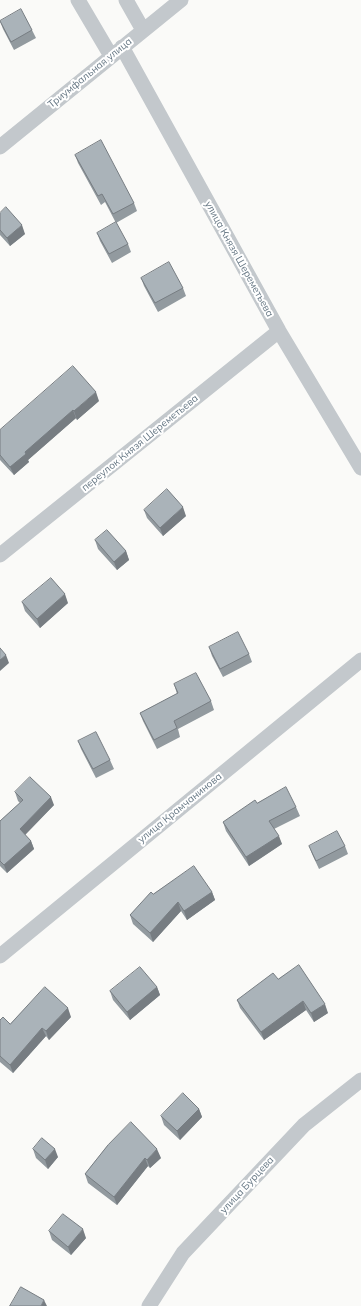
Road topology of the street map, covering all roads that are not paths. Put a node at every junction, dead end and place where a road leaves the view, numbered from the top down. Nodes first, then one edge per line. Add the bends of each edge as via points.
1 (78, 0) edge
2 (126, 0) edge
3 (181, 0) edge
4 (143, 30) junction
5 (117, 52) junction
6 (0, 147) edge
7 (279, 331) junction
8 (361, 468) edge
9 (0, 555) edge
10 (361, 660) edge
11 (0, 956) edge
12 (361, 1080) edge
13 (149, 1306) edge

1 - 5 street, улица Князя Шереметьева
2 - 4 street
3 - 4 street, Триумфальная улица
4 - 5 street, Триумфальная улица
5 - 6 street, Триумфальная улица
5 - 7 street, улица Князя Шереметьева
7 - 8 street, улица Князя Шереметьева
7 - 9 street, переулок Князя Шереметьева
10 - 11 street, улица Крамчанинова
12 - 13 street, улица Бурцева via 304,1125 183,1253

